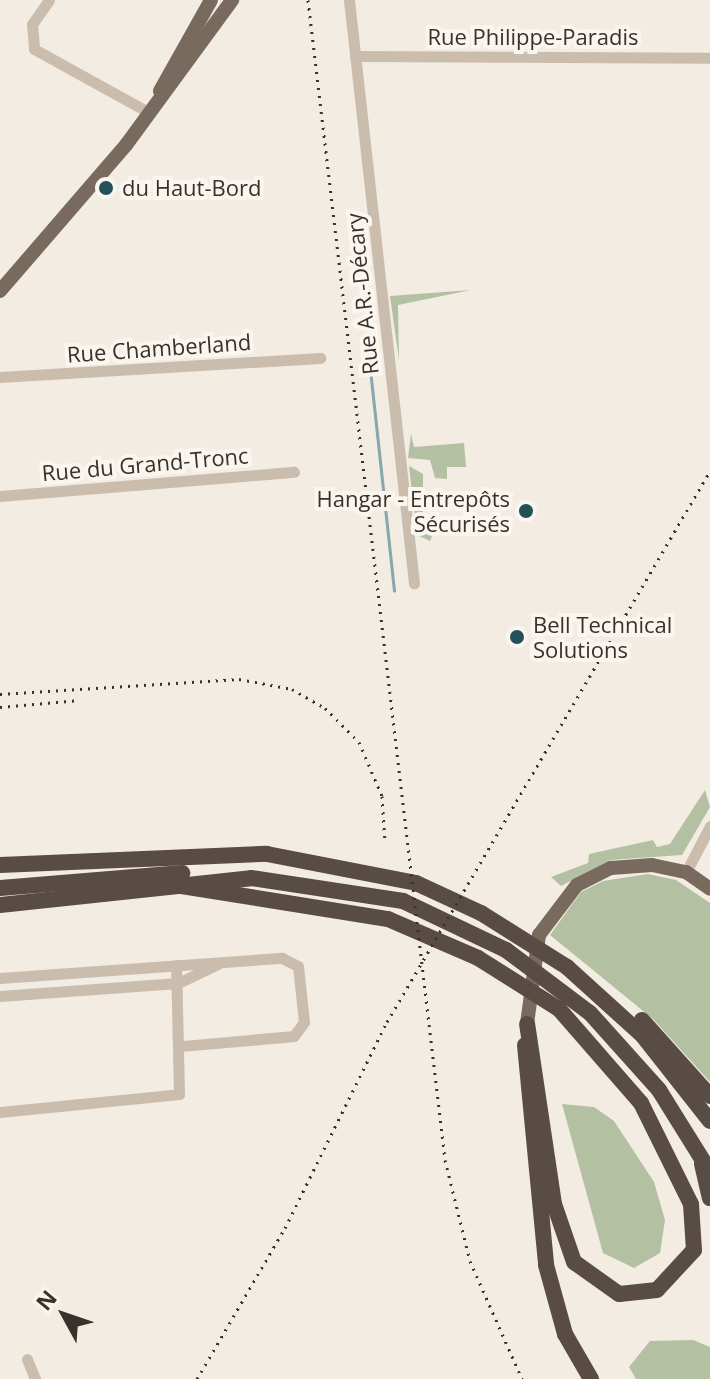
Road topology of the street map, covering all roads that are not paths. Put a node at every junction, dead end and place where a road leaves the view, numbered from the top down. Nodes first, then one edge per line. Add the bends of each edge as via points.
1 (49, 0) edge
2 (211, 0) edge
3 (232, 0) edge
4 (349, 0) edge
5 (355, 56) junction
6 (710, 58) edge
7 (150, 113) junction
8 (0, 291) edge
9 (320, 358) dead end
10 (0, 377) edge
11 (294, 472) dead end
12 (0, 496) edge
13 (414, 583) dead end
14 (710, 826) edge
15 (163, 855) junction
16 (0, 865) edge
17 (686, 872) junction
18 (236, 878) junction
19 (0, 879) edge
20 (169, 884) junction
21 (0, 888) edge
22 (710, 889) edge
23 (0, 905) edge
24 (218, 964) junction
25 (570, 964) junction
26 (176, 965) junction
27 (0, 978) edge
28 (178, 983) junction
29 (0, 996) edge
30 (527, 1024) junction
31 (183, 1046) junction
32 (710, 1096) edge
33 (0, 1112) edge
34 (710, 1121) edge
35 (699, 1150) junction
36 (710, 1172) edge
37 (710, 1198) edge
38 (27, 1359) dead end
39 (35, 1379) edge
40 (591, 1379) edge

1 - 7 street via 32,24 34,49
2 - 7 main road
3 - 7 main road
4 - 5 street, Rue A.R.-Décary
5 - 6 street, Rue Philippe-Paradis
5 - 13 street, Rue A.R.-Décary
7 - 8 main road
9 - 10 street, Rue Chamberland
11 - 12 street, Rue du Grand-Tronc
14 - 17 street
15 - 16 highway
15 - 19 highway
15 - 25 highway via 267,854 360,868 490,918
17 - 22 main road
17 - 30 main road via 611,868 562,900 534,952
18 - 20 highway
18 - 21 highway via 151,874
18 - 35 highway via 363,890 463,926 554,983 638,1062
20 - 23 highway
20 - 30 highway via 356,911 458,947 541,997 624,1079 691,1204 694,1250 657,1290 619,1294 574,1262 554,1204
24 - 26 street
24 - 28 street
24 - 31 street via 282,958 298,966 301,1031 286,1039
25 - 32 highway via 651,1029
25 - 34 highway via 643,1036
26 - 27 street
26 - 28 street
28 - 29 street
28 - 31 street
30 - 40 highway via 538,1223 556,1309
31 - 33 street via 184,1085 171,1098
35 - 36 highway
35 - 37 highway
38 - 39 street

